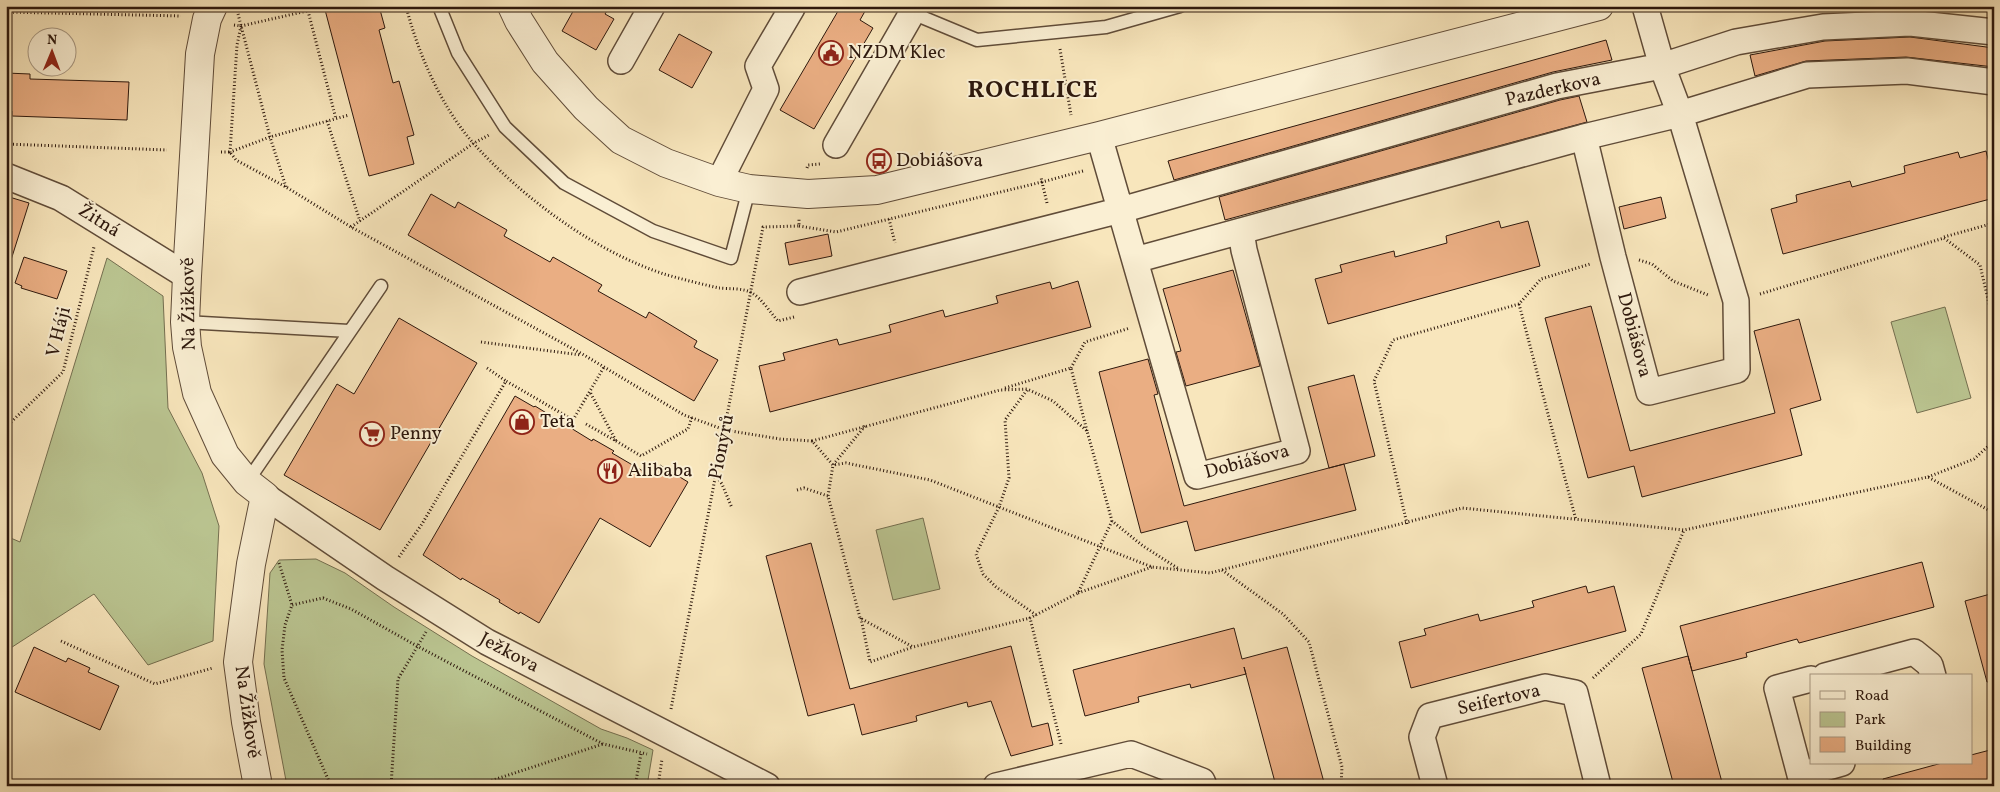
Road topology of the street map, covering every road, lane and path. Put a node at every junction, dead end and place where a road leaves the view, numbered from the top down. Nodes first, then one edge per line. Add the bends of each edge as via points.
1 (237, 6) edge
2 (440, 6) edge
3 (512, 6) edge
4 (652, 6) edge
5 (1180, 6) edge
6 (1598, 6) edge
7 (1645, 6) edge
8 (320, 8) dead end
9 (792, 8) dead end
10 (308, 10) junction
11 (914, 10) edge
12 (6, 12) edge
13 (210, 13) edge
14 (241, 26) junction
15 (1057, 32) junction
16 (1994, 32) edge
17 (621, 61) dead end
18 (1662, 66) junction
19 (1994, 82) edge
20 (1680, 114) junction
21 (349, 115) dead end
22 (1071, 115) dead end
23 (336, 119) junction
24 (327, 121) junction
25 (505, 127) junction
26 (1099, 136) junction
27 (270, 137) junction
28 (1584, 137) junction
29 (6, 144) edge
30 (836, 145) dead end
31 (193, 151) junction
32 (230, 152) junction
33 (1107, 165) junction
34 (6, 176) edge
35 (720, 182) junction
36 (1042, 182) dead end
37 (286, 187) junction
38 (749, 189) junction
39 (800, 193) junction
40 (1121, 210) junction
41 (360, 221) junction
42 (100, 222) junction
43 (1994, 223) edge
44 (351, 227) junction
45 (1241, 231) junction
46 (1944, 238) junction
47 (1612, 257) junction
48 (1135, 260) junction
49 (187, 276) junction
50 (380, 286) dead end
51 (800, 292) dead end
52 (1736, 301) junction
53 (1519, 304) junction
54 (1153, 321) junction
55 (186, 322) junction
56 (1994, 325) edge
57 (349, 331) junction
58 (481, 342) dead end
59 (584, 355) junction
60 (604, 367) junction
61 (487, 368) dead end
62 (1071, 368) junction
63 (506, 381) junction
64 (1027, 389) junction
65 (1000, 390) junction
66 (590, 392) junction
67 (692, 417) junction
68 (586, 424) dead end
69 (866, 425) junction
70 (6, 427) edge
71 (725, 430) junction
72 (1087, 431) junction
73 (616, 441) junction
74 (812, 441) junction
75 (1994, 442) edge
76 (833, 465) junction
77 (716, 476) junction
78 (1928, 477) junction
79 (256, 489) junction
80 (797, 490) dead end
81 (828, 496) junction
82 (999, 506) junction
83 (732, 508) dead end
84 (1994, 513) edge
85 (1576, 520) junction
86 (1112, 521) junction
87 (1407, 524) junction
88 (1684, 530) junction
89 (1102, 546) junction
90 (1152, 567) junction
91 (1181, 570) junction
92 (1221, 570) junction
93 (385, 578) junction
94 (1078, 593) junction
95 (439, 612) junction
96 (1036, 615) junction
97 (860, 618) junction
98 (1030, 618) junction
99 (61, 641) dead end
100 (417, 646) junction
101 (913, 647) junction
102 (238, 662) junction
103 (1832, 674) edge
104 (1932, 674) edge
105 (1810, 679) edge
106 (1575, 693) junction
107 (666, 735) junction
108 (603, 744) junction
109 (1840, 764) edge
110 (1067, 769) junction
111 (1801, 780) edge
112 (258, 786) edge
113 (331, 786) edge
114 (391, 786) edge
115 (475, 786) edge
116 (635, 786) edge
117 (767, 786) edge
118 (996, 786) edge
119 (1204, 786) edge
120 (1341, 786) edge
121 (1434, 786) edge
122 (1598, 786) edge

1 - 14 path
2 - 25 lane via 458,53
3 - 35 street via 544,62 620,140 666,163
4 - 17 street
5 - 15 lane via 1106,27
6 - 26 street
7 - 18 street, Dobiášova
8 - 10 path
9 - 35 street via 758,66 766,89
10 - 14 path
10 - 23 path
11 - 15 lane via 977,40
11 - 30 street
12 - 13 path via 192,17
13 - 14 path
13 - 31 street, Na Žižkově via 200,54
14 - 27 path
14 - 32 path
15 - 22 path
16 - 18 street, Pazderkova via 1910,23 1823,27 1736,42
18 - 20 street, Dobiášova
18 - 40 street, Pazderkova via 1557,86
19 - 20 street via 1907,71 1807,75
20 - 28 street
20 - 52 street, Dobiášova
21 - 23 path
23 - 24 path
24 - 27 path
24 - 41 path
25 - 38 lane via 564,183 653,231 731,258
25 - 41 path via 474,143
26 - 33 street, Dobiášova
26 - 39 street via 877,190
27 - 32 path
27 - 37 path
28 - 45 street
28 - 47 street, Dobiášova
29 - 31 path
31 - 32 path
31 - 49 street, Na Žižkově
32 - 37 path via 236,160
33 - 36 path
33 - 40 street, Dobiášova
34 - 42 street, Žitná via 61,198
35 - 38 street
37 - 44 path
38 - 39 street
39 - 71 path, Pionýrů via 799,226 763,227
40 - 48 street, Dobiášova
40 - 51 street, Pazderkova
41 - 44 path
42 - 49 street, Žitná
42 - 70 path, V Háji via 63,372
43 - 46 path
44 - 59 path
45 - 48 street
45 - 54 street, Dobiášova via 1297,451 1197,476
46 - 52 path
46 - 56 path via 1980,265
47 - 52 path via 1626,255 1652,264 1673,281 1701,294
47 - 52 street, Dobiášova via 1649,392 1737,370
47 - 53 path via 1541,279
48 - 54 street, Dobiášova
49 - 55 street, Na Žižkově
50 - 57 lane
53 - 85 path
53 - 87 path via 1393,340 1374,381
54 - 62 path via 1085,342
55 - 57 lane
55 - 79 street, Na Žižkově via 197,394 224,455
57 - 79 lane
58 - 59 path
59 - 60 path
60 - 66 path
60 - 67 path
61 - 63 path
62 - 65 path
62 - 72 path
63 - 66 path via 573,420
63 - 93 path via 422,524
64 - 65 path
64 - 72 path via 1053,401
64 - 82 path via 1005,420 1009,478
65 - 69 path
66 - 73 path
67 - 71 path
67 - 73 path via 688,429 641,456
68 - 73 path
69 - 74 path
69 - 76 path
71 - 74 path
71 - 77 path, Pionýrů
72 - 86 path
74 - 76 path
75 - 78 path via 1974,459
76 - 81 path
76 - 82 path via 846,463 930,480
77 - 83 path
77 - 107 path, Pionýrů
78 - 84 path
78 - 88 path
79 - 93 street, Ježkova
79 - 102 street, Na Žižkově
80 - 81 path via 804,488
81 - 97 path
82 - 89 path
82 - 96 path via 976,554 983,574
85 - 87 path via 1462,508
85 - 88 path
86 - 89 path
86 - 91 path
87 - 92 path
88 - 106 path via 1641,634
89 - 90 path
89 - 94 path
90 - 91 path
90 - 94 path
91 - 92 path via 1210,573
92 - 120 path via 1283,614 1309,642 1342,767
93 - 95 street, Ježkova
94 - 96 path
95 - 100 path
95 - 107 street, Ježkova via 487,642
96 - 98 path
97 - 101 path
97 - 101 path via 870,662
98 - 101 path
98 - 110 path
99 - 102 path via 155,684
100 - 108 path
100 - 113 path via 351,609 323,598 292,605 283,642 284,678
100 - 114 path via 398,678
102 - 112 street, Na Žižkově via 239,724
103 - 104 street via 1914,652 1930,665
105 - 111 street via 1778,688
106 - 121 street, Seifertova via 1545,687 1430,716 1422,737
106 - 122 street
107 - 117 street, Ježkova
108 - 115 path
108 - 116 path via 641,754
109 - 111 street
110 - 118 street
110 - 119 street via 1131,754 1202,781

